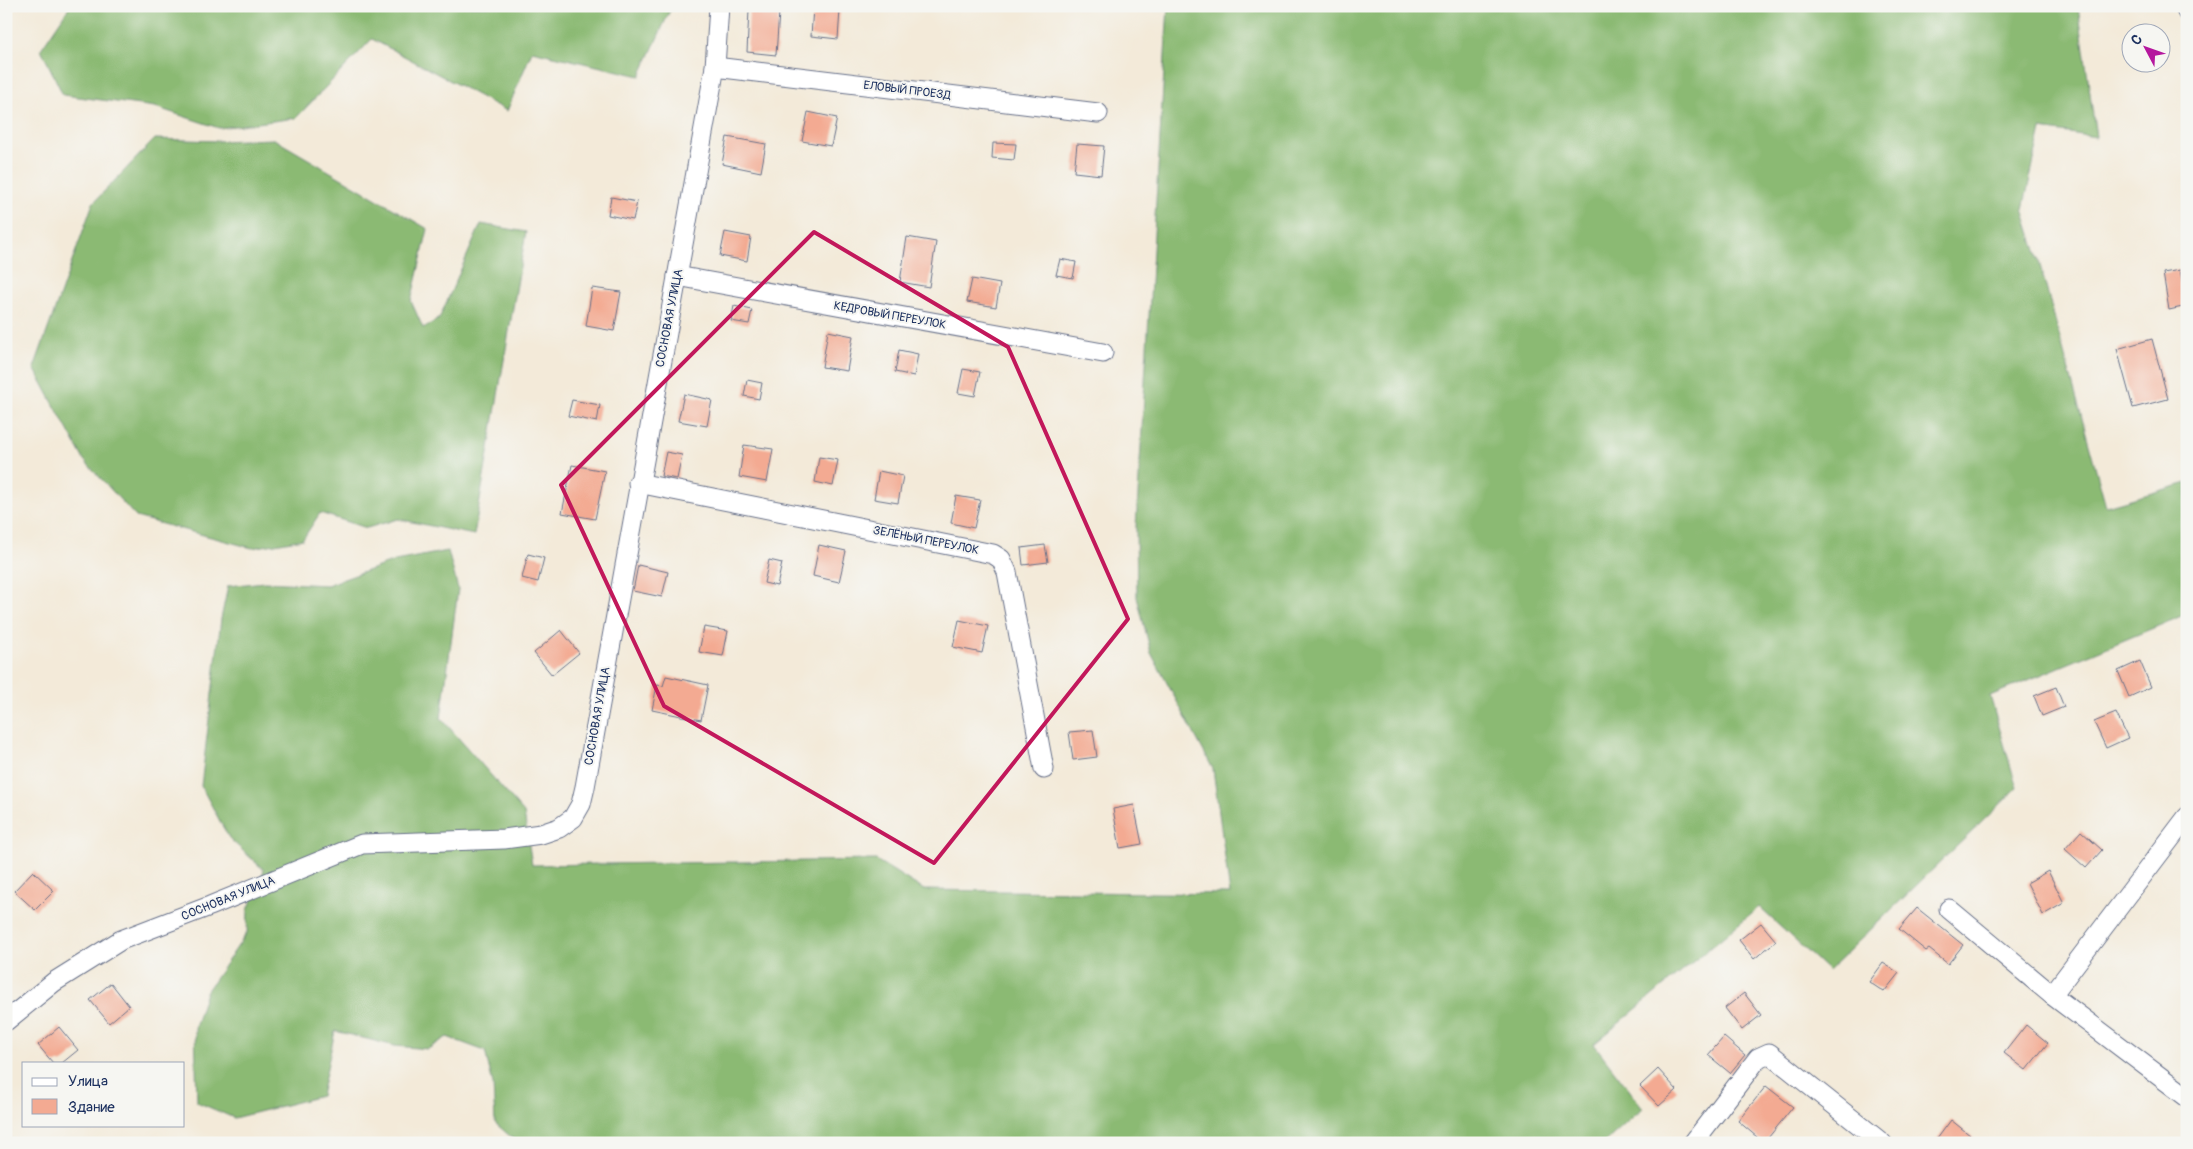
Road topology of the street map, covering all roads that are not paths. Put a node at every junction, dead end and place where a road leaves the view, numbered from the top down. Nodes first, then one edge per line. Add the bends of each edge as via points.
1 (719, 6) edge
2 (2185, 6) edge
3 (2187, 12) edge
4 (715, 67) junction
5 (1098, 113) dead end
6 (677, 276) junction
7 (1103, 353) dead end
8 (638, 483) junction
9 (1044, 768) dead end
10 (2187, 817) edge
11 (1949, 909) dead end
12 (2052, 995) junction
13 (6, 1021) edge
14 (2187, 1097) edge
15 (1693, 1143) edge
16 (1882, 1143) edge

1 - 4 street, СОСНОВАЯ УЛИЦА
2 - 3 street
4 - 5 street, ЕЛОВЫЙ ПРОЕЗД
4 - 6 street, СОСНОВАЯ УЛИЦА
6 - 7 street, КЕДРОВЫЙ ПЕРЕУЛОК
6 - 8 street, СОСНОВАЯ УЛИЦА
8 - 9 street, ЗЕЛЁНЫЙ ПЕРЕУЛОК via 1001,558 1007,572
8 - 13 street, СОСНОВАЯ УЛИЦА via 585,787 573,818 559,828 541,834 504,839 362,844 121,940 54,982
10 - 12 street
11 - 12 street
12 - 14 street
15 - 16 street via 1758,1058 1769,1053

